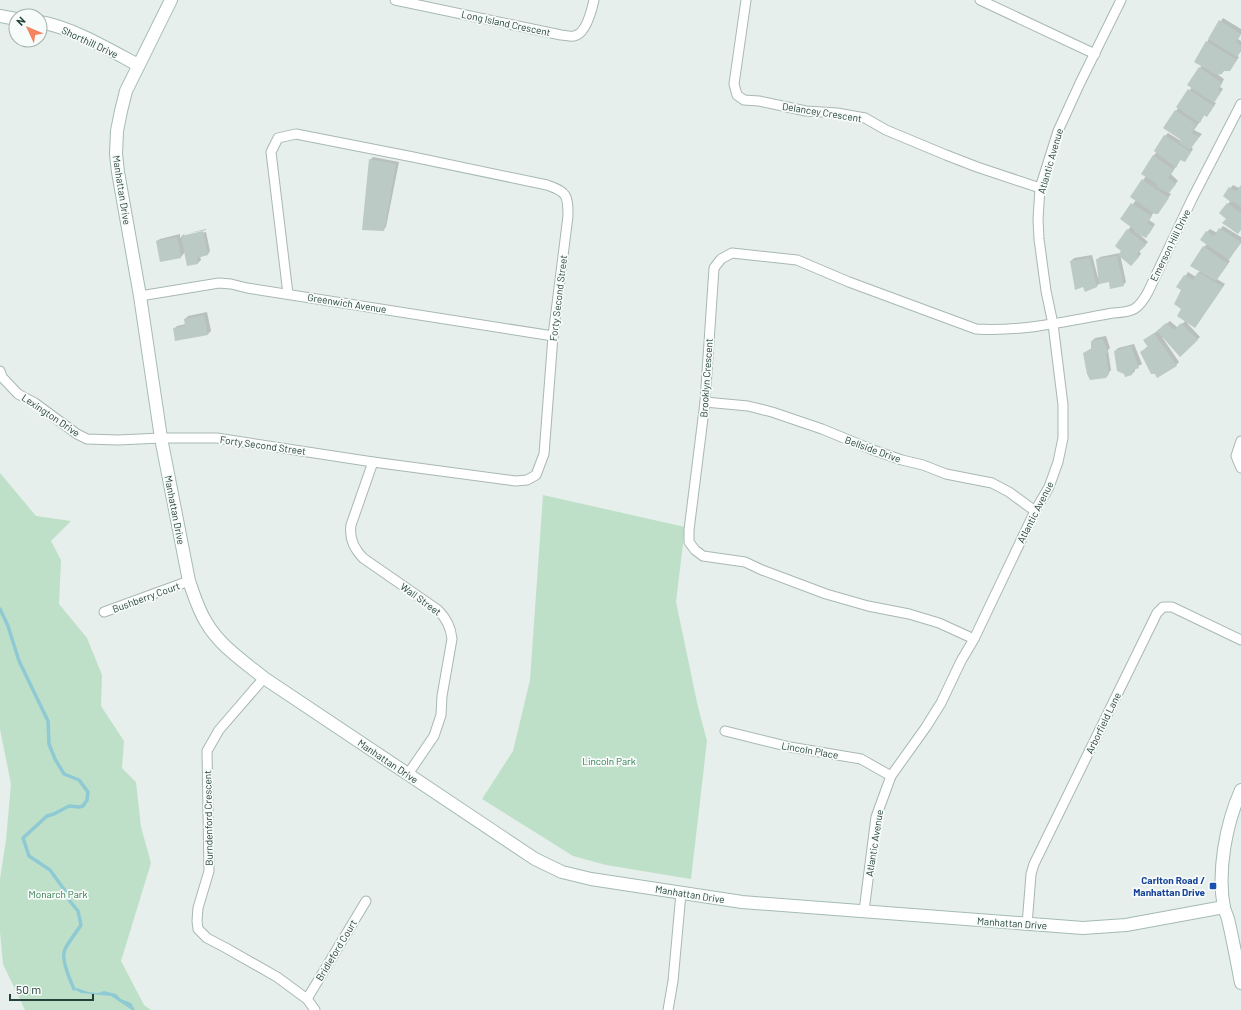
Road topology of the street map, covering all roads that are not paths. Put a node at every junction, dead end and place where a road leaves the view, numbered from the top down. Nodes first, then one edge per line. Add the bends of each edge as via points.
1 (171, 0) edge
2 (395, 0) edge
3 (594, 0) edge
4 (746, 0) edge
5 (980, 0) edge
6 (1121, 0) edge
7 (48, 24) edge
8 (1095, 54) junction
9 (138, 65) junction
10 (1241, 104) edge
11 (1040, 188) junction
12 (288, 294) junction
13 (140, 296) junction
14 (1053, 324) junction
15 (553, 336) junction
16 (0, 371) edge
17 (705, 402) junction
18 (161, 438) junction
19 (1241, 441) edge
20 (373, 462) junction
21 (1241, 468) edge
22 (1035, 511) junction
23 (189, 581) junction
24 (104, 612) dead end
25 (974, 639) junction
26 (1241, 640) edge
27 (264, 678) junction
28 (725, 731) dead end
29 (408, 774) junction
30 (891, 776) junction
31 (1241, 790) edge
32 (681, 893) junction
33 (366, 901) dead end
34 (1224, 907) junction
35 (864, 911) junction
36 (1027, 924) junction
37 (1241, 983) edge
38 (307, 999) junction
39 (315, 1010) edge
40 (668, 1010) edge

1 - 9 street, Manhattan Drive
2 - 3 street, Long Island Crescent via 574,36 579,34 586,24
4 - 11 street, Delancey Crescent via 734,84 737,95 744,100 865,118 886,130 946,155
5 - 8 street
6 - 8 street, Atlantic Avenue
7 - 9 street, Shorthill Drive via 103,46
8 - 11 street, Atlantic Avenue via 1058,131
9 - 13 street, Manhattan Drive via 120,111 116,154
10 - 14 street, Emerson Hill Drive via 1142,303 1128,312
11 - 14 street, Atlantic Avenue via 1039,239
12 - 13 street, Greenwich Avenue via 219,284
12 - 15 street, Greenwich Avenue
12 - 15 street, Forty Second Street via 271,152 278,138 296,134 547,186 564,194 568,202 568,216
13 - 18 street, Manhattan Drive
14 - 17 street, Brooklyn Crescent via 996,331 976,330 798,260 732,253 721,259 714,268
14 - 22 street, Atlantic Avenue via 1063,405 1063,438 1049,487
15 - 20 street, Forty Second Street via 544,454 536,475 527,480 516,481
16 - 18 street, Lexington Drive via 2,377 18,394 86,438
17 - 22 street, Bellside Drive via 748,406 778,414 902,460 946,474 992,483
17 - 25 street, Brooklyn Crescent via 689,530 689,542 695,550 704,556 745,562 826,594 939,623
18 - 20 street, Forty Second Street via 217,438
18 - 23 street, Manhattan Drive
19 - 21 street via 1236,456
20 - 29 street, Wall Street via 351,525 352,543 363,558 438,610 451,630 452,639 442,696 442,715 434,736
22 - 25 street, Atlantic Avenue
23 - 24 street, Bushberry Court
23 - 27 street, Manhattan Drive via 206,623 226,648
25 - 30 street, Atlantic Avenue via 941,703
26 - 36 street, Arborfield Lane via 1172,607 1163,607 1157,613 1034,864
27 - 29 street, Manhattan Drive
27 - 38 street, Burndenford Crescent via 219,730 207,751 209,871 198,908 198,929 208,938 277,978
28 - 30 street, Lincoln Place via 790,747 861,759
29 - 32 street, Manhattan Drive via 535,859 562,872 590,880
30 - 35 street, Atlantic Avenue via 876,817
31 - 34 street via 1223,854
32 - 35 street, Manhattan Drive via 742,902
32 - 40 street
33 - 38 street, Bridleford Court
34 - 36 street, Manhattan Drive via 1126,925 1083,928
34 - 37 street
35 - 36 street, Manhattan Drive
38 - 39 street, Burndenford Crescent

